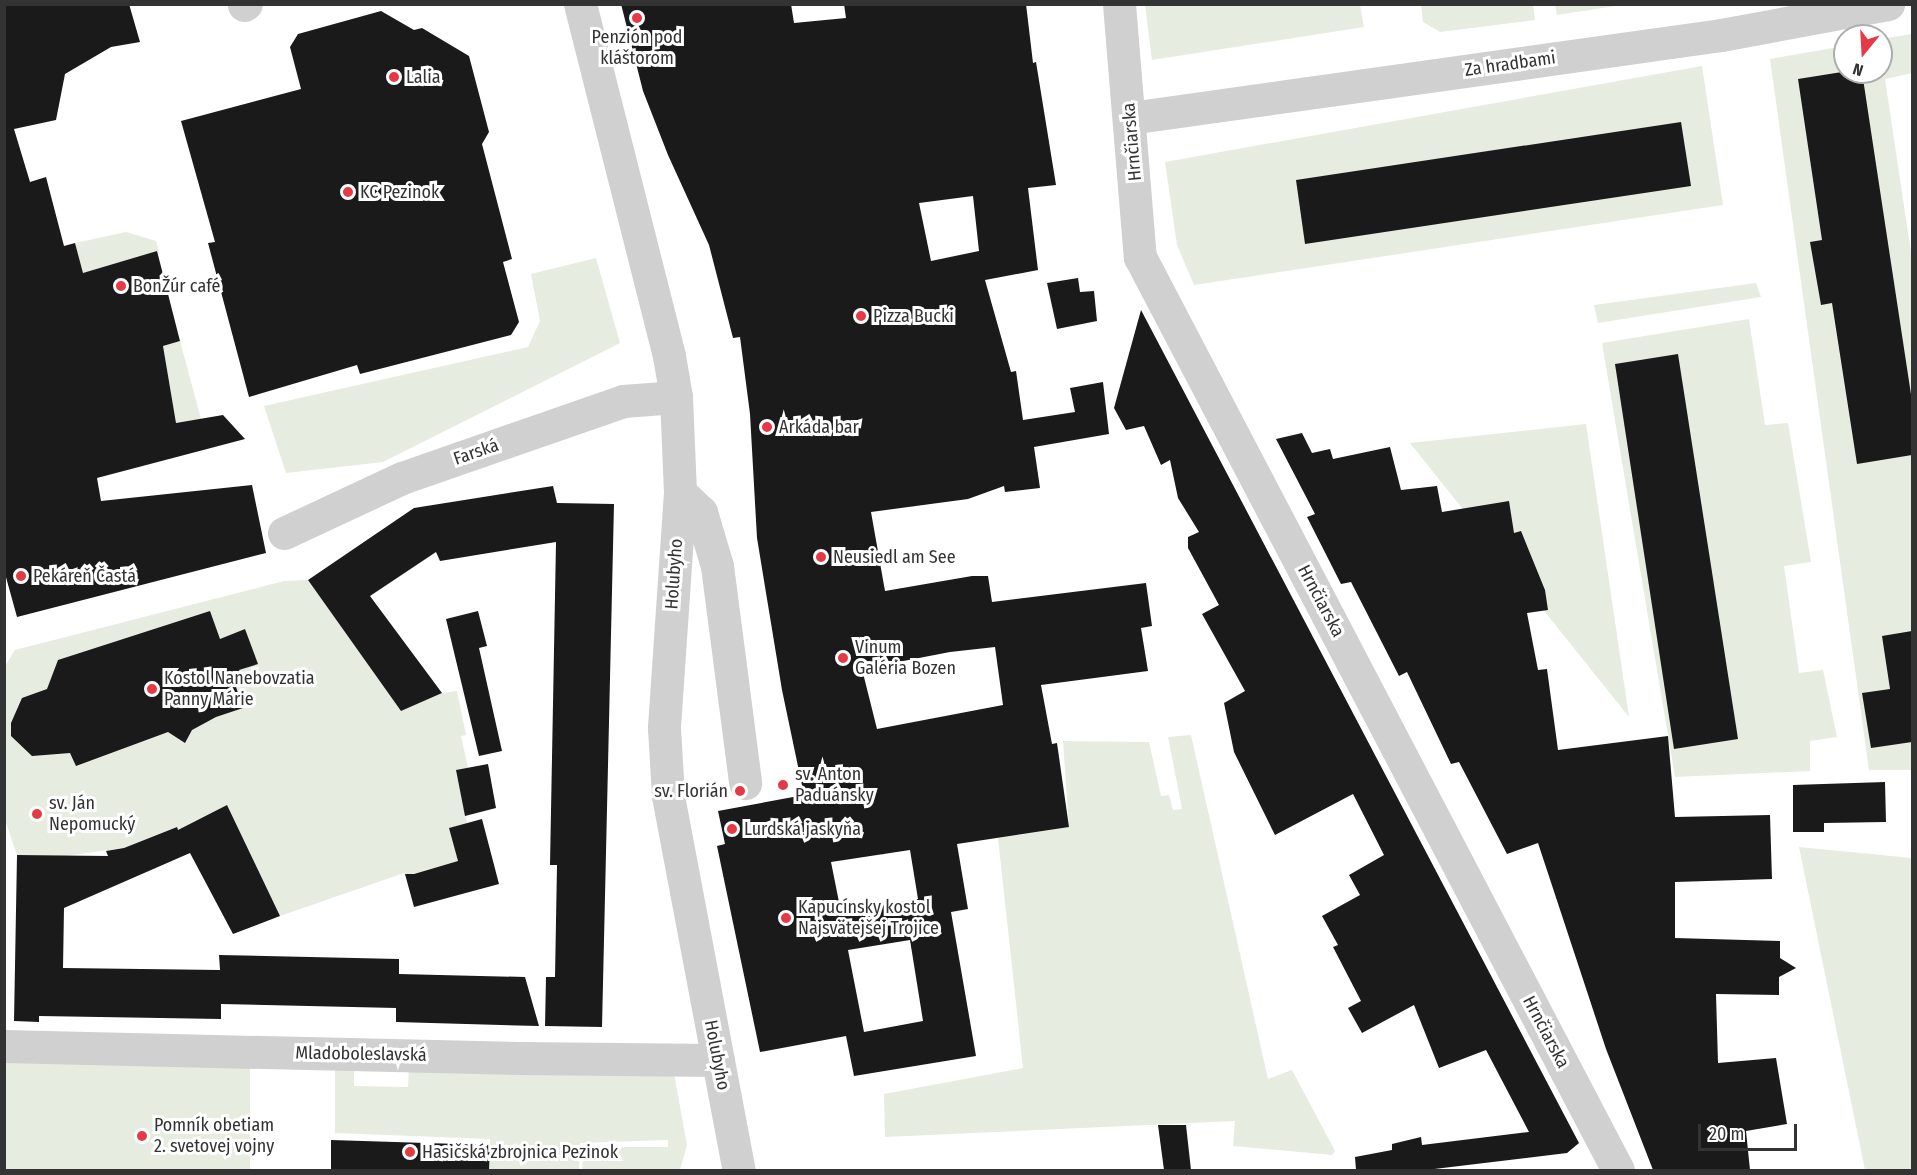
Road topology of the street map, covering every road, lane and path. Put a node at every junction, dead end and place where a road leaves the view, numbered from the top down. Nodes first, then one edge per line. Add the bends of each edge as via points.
1 (580, 4) edge
2 (1119, 4) edge
3 (1888, 4) edge
4 (1130, 118) junction
5 (676, 397) junction
6 (680, 492) junction
7 (284, 533) dead end
8 (745, 783) dead end
9 (4, 1046) edge
10 (718, 1060) junction
11 (732, 1163) edge
12 (1618, 1170) edge

1 - 5 street, Holubyho
2 - 4 street, Hrnčiarska
3 - 4 street, Za hradbami via 1721,35
4 - 12 street, Hrnčiarska via 1140,257
5 - 6 street, Holubyho
5 - 7 street, Farská via 623,401 402,478
6 - 8 street via 701,512 717,566
6 - 10 street, Holubyho via 665,717 668,796
9 - 10 street, Mladoboleslavská
10 - 11 street, Holubyho

